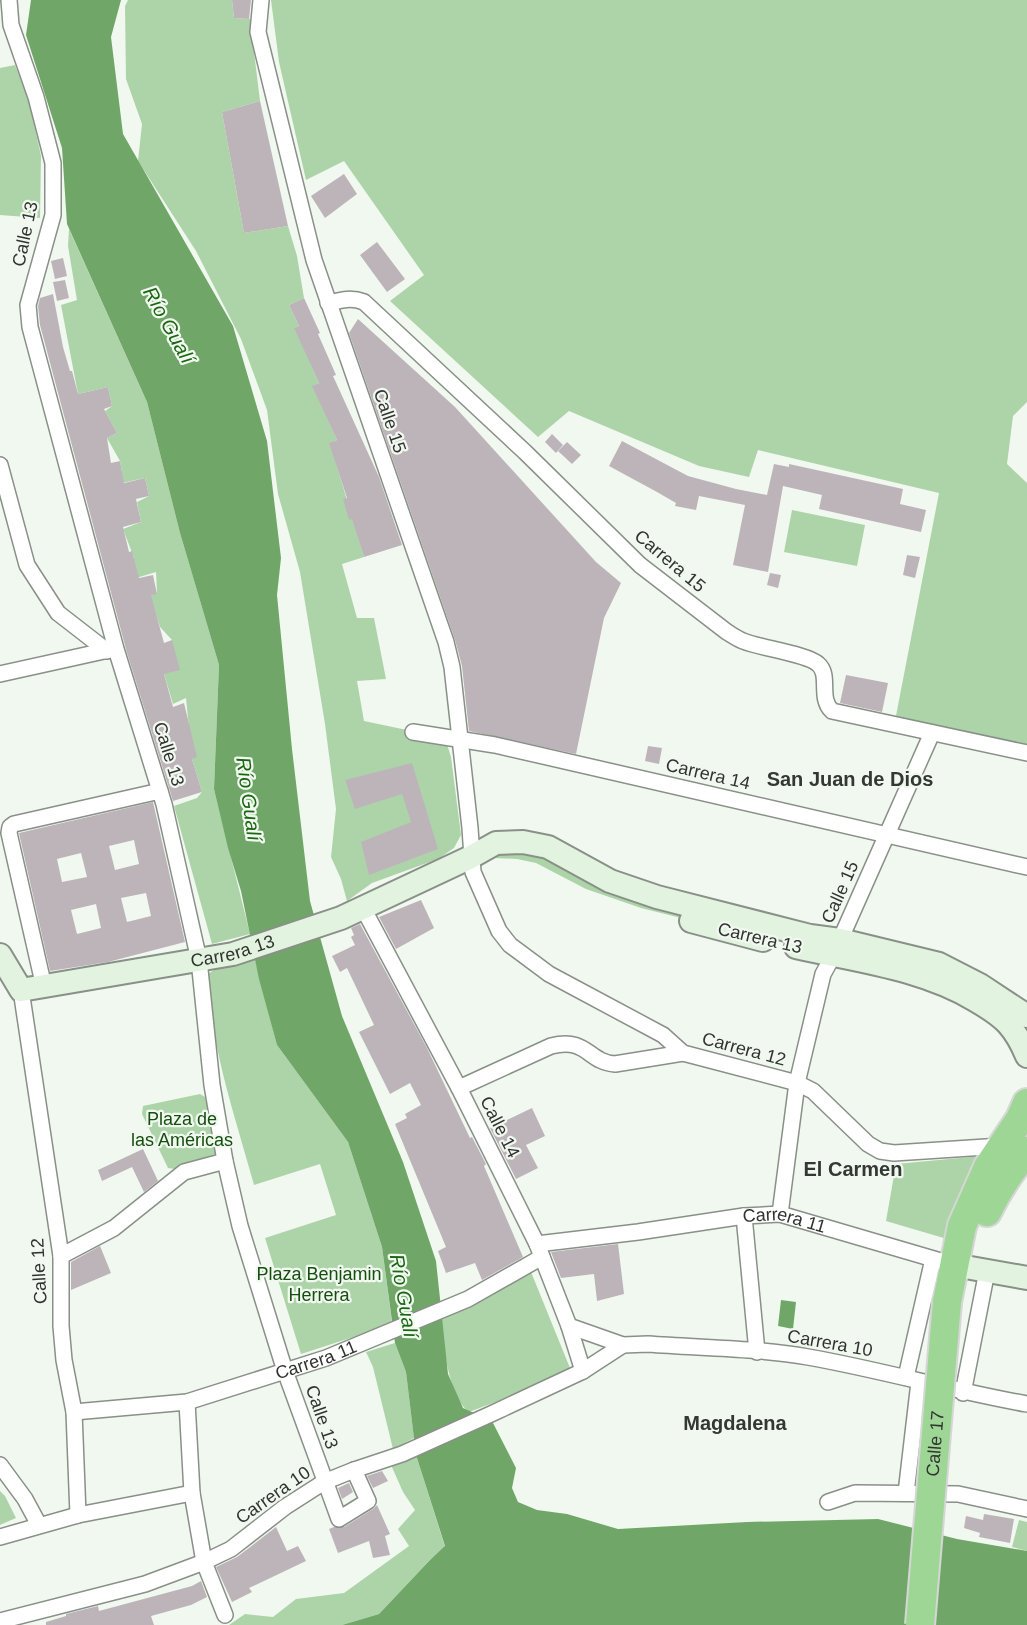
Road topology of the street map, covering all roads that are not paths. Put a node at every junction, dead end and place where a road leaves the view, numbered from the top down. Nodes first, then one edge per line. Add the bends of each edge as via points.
1 (9, 0) edge
2 (261, 0) edge
3 (328, 303) junction
4 (0, 465) edge
5 (111, 650) junction
6 (0, 674) edge
7 (413, 732) dead end
8 (932, 733) junction
9 (460, 739) junction
10 (1027, 753) edge
11 (160, 791) junction
12 (887, 835) junction
13 (471, 857) junction
14 (1027, 867) edge
15 (363, 908) junction
16 (837, 948) junction
17 (0, 955) edge
18 (199, 960) junction
19 (44, 987) junction
20 (21, 990) junction
21 (1027, 1016) edge
22 (683, 1053) junction
23 (1027, 1056) edge
24 (797, 1083) junction
25 (459, 1088) junction
26 (1027, 1103) edge
27 (1014, 1148) edge
28 (225, 1161) junction
29 (780, 1214) junction
30 (744, 1216) junction
31 (539, 1251) junction
32 (61, 1257) junction
33 (944, 1262) junction
34 (987, 1271) junction
35 (1027, 1278) edge
36 (569, 1326) junction
37 (623, 1345) junction
38 (757, 1352) junction
39 (285, 1371) junction
40 (583, 1371) junction
41 (913, 1379) junction
42 (963, 1393) junction
43 (187, 1402) junction
44 (1027, 1404) edge
45 (74, 1412) junction
46 (0, 1465) edge
47 (354, 1470) junction
48 (324, 1482) junction
49 (192, 1493) junction
50 (906, 1493) junction
51 (828, 1502) dead end
52 (1027, 1509) edge
53 (78, 1515) junction
54 (39, 1525) junction
55 (0, 1537) edge
56 (204, 1562) junction
57 (225, 1615) dead end
58 (0, 1621) edge
59 (920, 1625) edge

1 - 5 street, Calle 13 via 11,25 53,163 53,215 28,305 30,327
2 - 3 street, Calle 15 via 258,32
3 - 8 street, Carrera 15 via 346,299 364,302 640,565 727,632 743,641 819,665 823,670 825,704 832,711
3 - 9 street, Calle 15 via 446,642
4 - 5 street via 27,565 58,613
5 - 6 street
5 - 11 street, Calle 13
7 - 9 street, Carrera 14
8 - 10 street, Carrera 15
8 - 12 street, Calle 15
9 - 12 street, Carrera 14
9 - 13 street, Calle 15
11 - 18 street, Calle 13
11 - 19 street via 10,827
12 - 14 street, Carrera 14
12 - 16 street, Calle 15
13 - 15 street, Carrera 13
13 - 16 street, Carrera 13 via 532,858 642,907 727,932
13 - 22 street, Carrera 12 via 473,872 499,931 510,945 549,974 663,1035
15 - 18 street, Carrera 13 via 233,954
15 - 25 street, Calle 14
16 - 21 street, Carrera 13 via 939,964
16 - 23 street, Carrera 13 via 942,982 992,1010 1018,1036
16 - 24 street, Calle 15 via 823,974
17 - 20 street
18 - 19 street, Carrera 13
18 - 28 street, Calle 13 via 212,1085
19 - 20 street, Carrera 13
20 - 32 street, Calle 12
22 - 24 street, Carrera 12
22 - 25 street via 615,1065 575,1044 562,1044
24 - 27 street, Carrera 12 via 813,1091 880,1152
24 - 29 street, Calle 15
25 - 31 street, Calle 14
26 - 27 highway, Calle 17
27 - 33 highway, Calle 17 via 976,1193
28 - 32 street via 184,1172 114,1228
28 - 39 street, Calle 13 via 240,1226
29 - 30 street, Carrera 11
29 - 33 street, Carrera 11
30 - 31 street, Carrera 11
30 - 38 street
31 - 36 street, Calle 14
31 - 39 street, Carrera 11 via 468,1299
32 - 45 street, Calle 12 via 61,1326
33 - 34 street, Carrera 11
33 - 41 street
33 - 59 highway, Calle 17, bridge via 947,1302
34 - 35 street, Carrera 11
34 - 42 street
36 - 37 street, Carrera 10
36 - 40 street, Calle 14
37 - 38 street, Carrera 10
37 - 40 street, Carrera 10
38 - 41 street, Carrera 10 via 805,1357
39 - 43 street, Carrera 11
39 - 48 street, Calle 13
40 - 47 street, Carrera 10 via 402,1454
41 - 42 street, Carrera 10
41 - 50 street
42 - 44 street, Carrera 10
43 - 45 street, Carrera 11
43 - 49 street
45 - 53 street, Calle 12
46 - 54 street via 26,1499
47 - 48 street, Carrera 10
47 - 48 street, Calle 13 via 368,1501 339,1519
48 - 56 street, Carrera 10 via 231,1549
49 - 53 street
49 - 56 street
50 - 51 street via 855,1493
50 - 52 street via 958,1494
53 - 54 street
54 - 55 street
56 - 57 street
56 - 58 street, Carrera 10 via 145,1584

